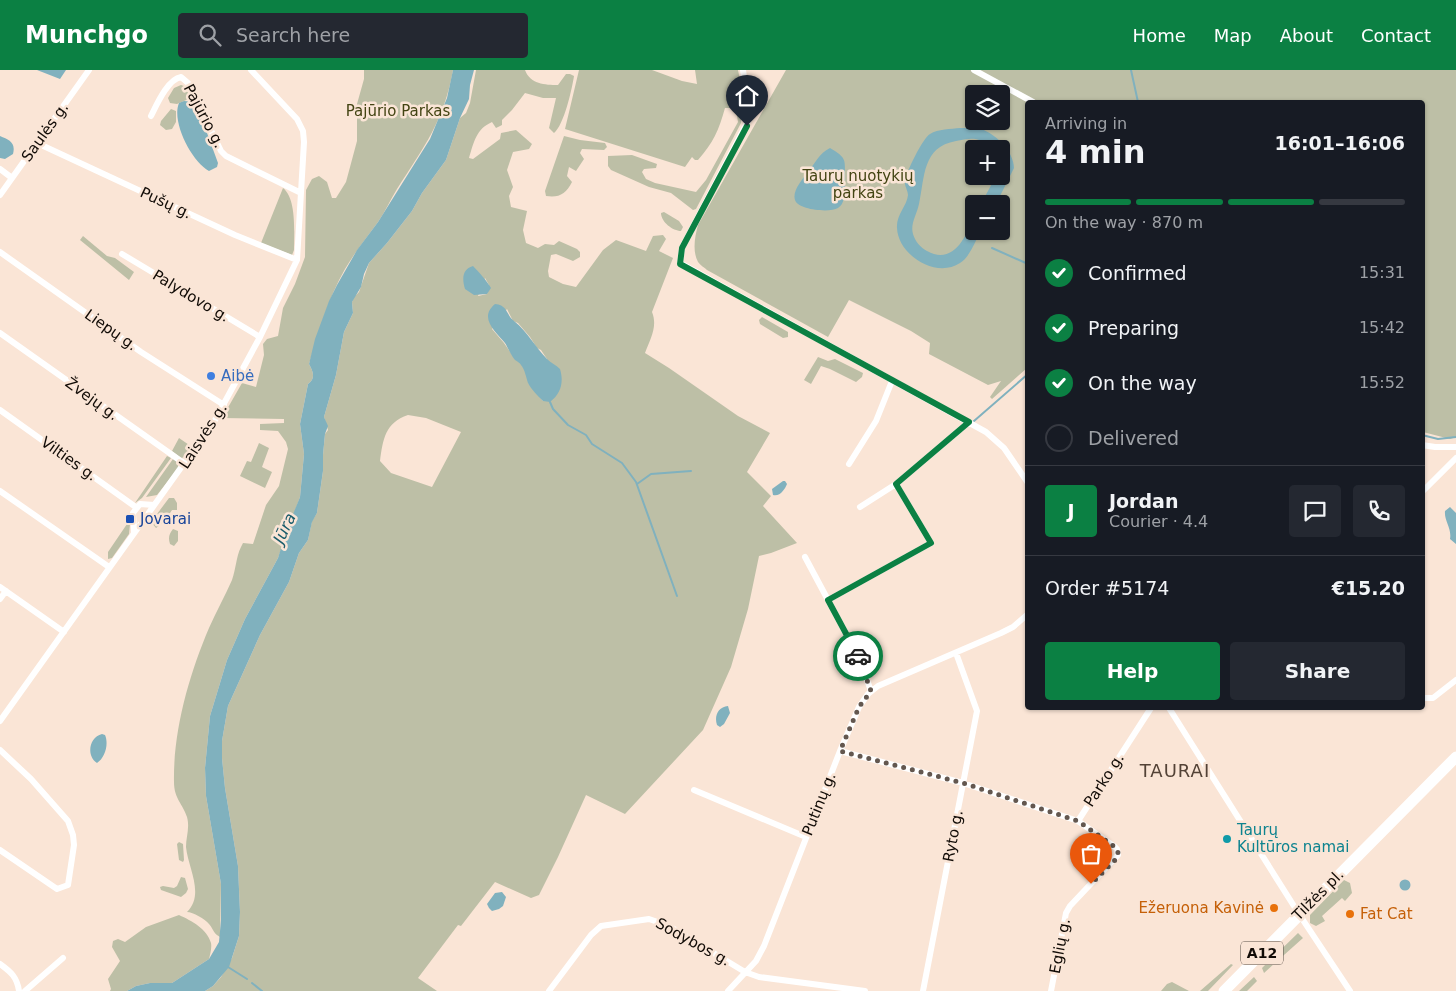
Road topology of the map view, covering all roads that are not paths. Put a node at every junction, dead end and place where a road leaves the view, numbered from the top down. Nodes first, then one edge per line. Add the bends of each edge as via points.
1 (90, 70) edge
2 (250, 70) edge
3 (743, 70) edge
4 (974, 70) edge
5 (1029, 100) edge
6 (151, 116) dead end
7 (37, 143) junction
8 (0, 170) edge
9 (12, 178) junction
10 (299, 192) junction
11 (0, 195) edge
12 (0, 252) edge
13 (122, 254) dead end
14 (296, 260) junction
15 (0, 333) edge
16 (260, 337) junction
17 (892, 381) junction
18 (224, 405) junction
19 (0, 410) edge
20 (969, 422) junction
21 (1425, 445) edge
22 (1456, 447) edge
23 (1456, 458) edge
24 (185, 464) junction
25 (849, 464) dead end
26 (1025, 478) edge
27 (896, 484) junction
28 (1425, 489) edge
29 (0, 491) edge
30 (154, 505) junction
31 (137, 508) junction
32 (860, 508) dead end
33 (134, 532) junction
34 (805, 557) dead end
35 (109, 567) junction
36 (3, 589) edge
37 (0, 599) edge
38 (828, 600) junction
39 (1025, 617) edge
40 (64, 632) junction
41 (956, 653) junction
42 (1456, 680) edge
43 (871, 691) junction
44 (1425, 698) edge
45 (1150, 710) edge
46 (1170, 710) edge
47 (0, 721) edge
48 (0, 750) edge
49 (840, 751) junction
50 (1456, 757) edge
51 (963, 783) junction
52 (694, 790) dead end
53 (1078, 821) junction
54 (806, 837) junction
55 (0, 850) edge
56 (1299, 914) junction
57 (63, 958) dead end
58 (0, 964) edge
59 (745, 972) junction
60 (19, 991) edge
61 (25, 991) edge
62 (549, 991) edge
63 (728, 991) edge
64 (865, 991) edge
65 (923, 991) edge
66 (1051, 991) edge
67 (1224, 991) edge
68 (1350, 991) edge

1 - 7 street, Saulės g.
2 - 10 street, Laisvės g. via 294,114 301,126 304,142
3 - 17 street via 749,119 682,248 680,264
4 - 5 street
6 - 10 street, Pajūrio g. via 163,94 174,80 181,77 188,83 226,156
7 - 9 street, Saulės g.
7 - 14 street, Pušų g.
8 - 9 street
9 - 11 street, Saulės g.
10 - 14 street, Laisvės g.
12 - 18 street, Liepų g. via 141,352
13 - 16 street, Palydovo g.
14 - 16 street, Laisvės g.
15 - 24 street, Žvejų g.
16 - 18 street, Laisvės g.
17 - 20 street
17 - 25 street via 876,421
18 - 24 street, Laisvės g.
19 - 31 street, Vilties g.
20 - 26 street via 999,442
20 - 27 street
21 - 22 street
23 - 28 street
24 - 30 street, Laisvės g.
27 - 32 street
27 - 38 street via 931,543
29 - 35 street
30 - 31 street via 140,504
30 - 33 street, Laisvės g.
31 - 33 street
33 - 35 street, Laisvės g.
34 - 38 street
35 - 40 street, Laisvės g.
36 - 37 street
36 - 40 street
38 - 43 street via 859,658
39 - 41 street, Putinų g. via 1013,627
40 - 47 street, Laisvės g.
41 - 43 street, Putinų g.
41 - 51 street, Ryto g. via 978,711
42 - 44 street via 1432,698
43 - 49 street, Putinų g. via 859,707
45 - 53 street, Parko g.
46 - 56 street
48 - 55 street via 68,821 74,845 68,885 57,889
49 - 51 street, Parko g.
49 - 54 street, Putinų g.
50 - 56 highway, Tilžės pl. / A12
51 - 53 street, Parko g.
51 - 65 street, Ryto g.
52 - 54 street
53 - 66 street, Eglių g. via 1115,847 1118,855 1066,913
54 - 59 street, Putinų g. via 764,946
56 - 67 highway, Tilžės pl. / A12
56 - 68 street
57 - 61 street
58 - 60 street via 12,973
59 - 62 street, Sodybos g. via 669,926 639,919 601,926
59 - 63 street, Putinų g.
59 - 64 street, Sodybos g. via 760,977

